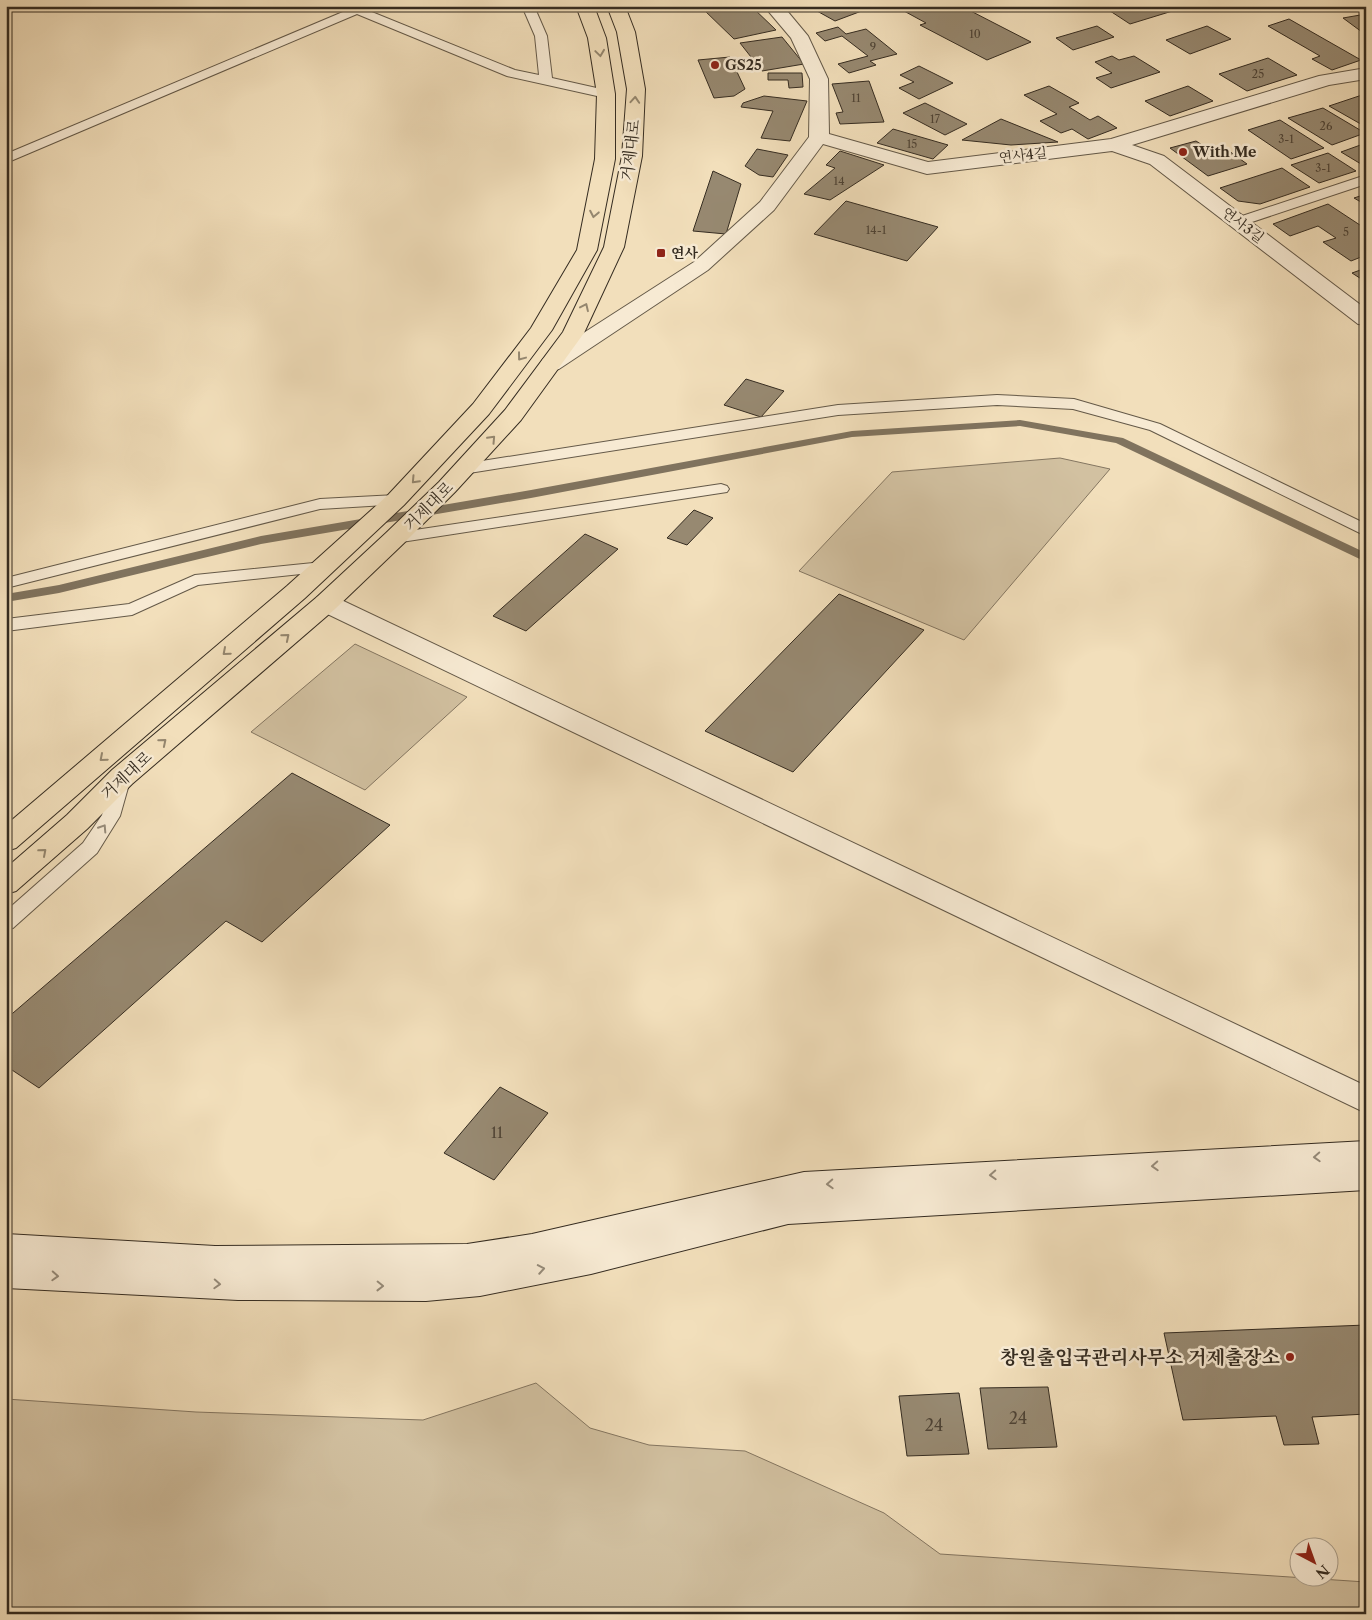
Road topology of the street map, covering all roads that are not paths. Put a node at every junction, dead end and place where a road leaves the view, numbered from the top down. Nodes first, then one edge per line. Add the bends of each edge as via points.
1 (528, 6) edge
2 (585, 6) edge
3 (616, 6) edge
4 (772, 6) edge
5 (1366, 73) edge
6 (546, 82) junction
7 (606, 94) junction
8 (819, 137) junction
9 (1113, 145) junction
10 (6, 159) edge
11 (1366, 179) edge
12 (1238, 222) junction
13 (1366, 319) edge
14 (551, 364) junction
15 (463, 469) junction
16 (721, 489) dead end
17 (396, 500) junction
18 (1366, 530) edge
19 (395, 538) junction
20 (323, 568) junction
21 (6, 583) edge
22 (326, 603) junction
23 (6, 625) edge
24 (122, 777) junction
25 (6, 841) edge
26 (6, 884) edge
27 (6, 923) edge
28 (1366, 1100) edge
29 (1366, 1154) edge
30 (1366, 1177) edge
31 (6, 1248) edge
32 (6, 1274) edge

1 - 6 lane via 541,36
2 -> 7 main road, 거제대로 via 598,38
14 -> 3 main road, 거제대로 via 573,332 614,247 632,156 636,89 626,32
4 - 8 street via 799,36 819,79
5 - 9 street, 연사4길 via 1326,80
6 - 7 lane
6 - 10 lane via 511,73 357,10
7 -> 17 main road, 거제대로 via 604,159 587,250 541,330 481,410
8 - 9 street, 연사4길 via 927,168
8 - 14 street via 767,206 701,266
9 - 12 street, 연사3길 via 1157,160
11 - 12 lane
12 - 13 street, 연사3길
15 -> 14 main road, 거제대로 via 513,415
15 - 18 lane via 838,410 996,400 1074,404 1155,427
15 - 19 main road, 거제대로
16 - 19 lane
17 - 20 main road, 거제대로
17 - 21 lane via 320,504
19 - 22 main road, 거제대로
20 - 23 lane via 195,580 132,609
20 -> 25 main road, 거제대로
24 -> 22 main road, 거제대로
22 - 28 street
26 -> 24 main road, 거제대로 via 77,822
27 -> 24 lane via 90,848 111,816
29 -> 31 street via 804,1186 532,1248 466,1258 215,1260
32 -> 30 street via 238,1284 426,1286 480,1280 590,1260 788,1210

